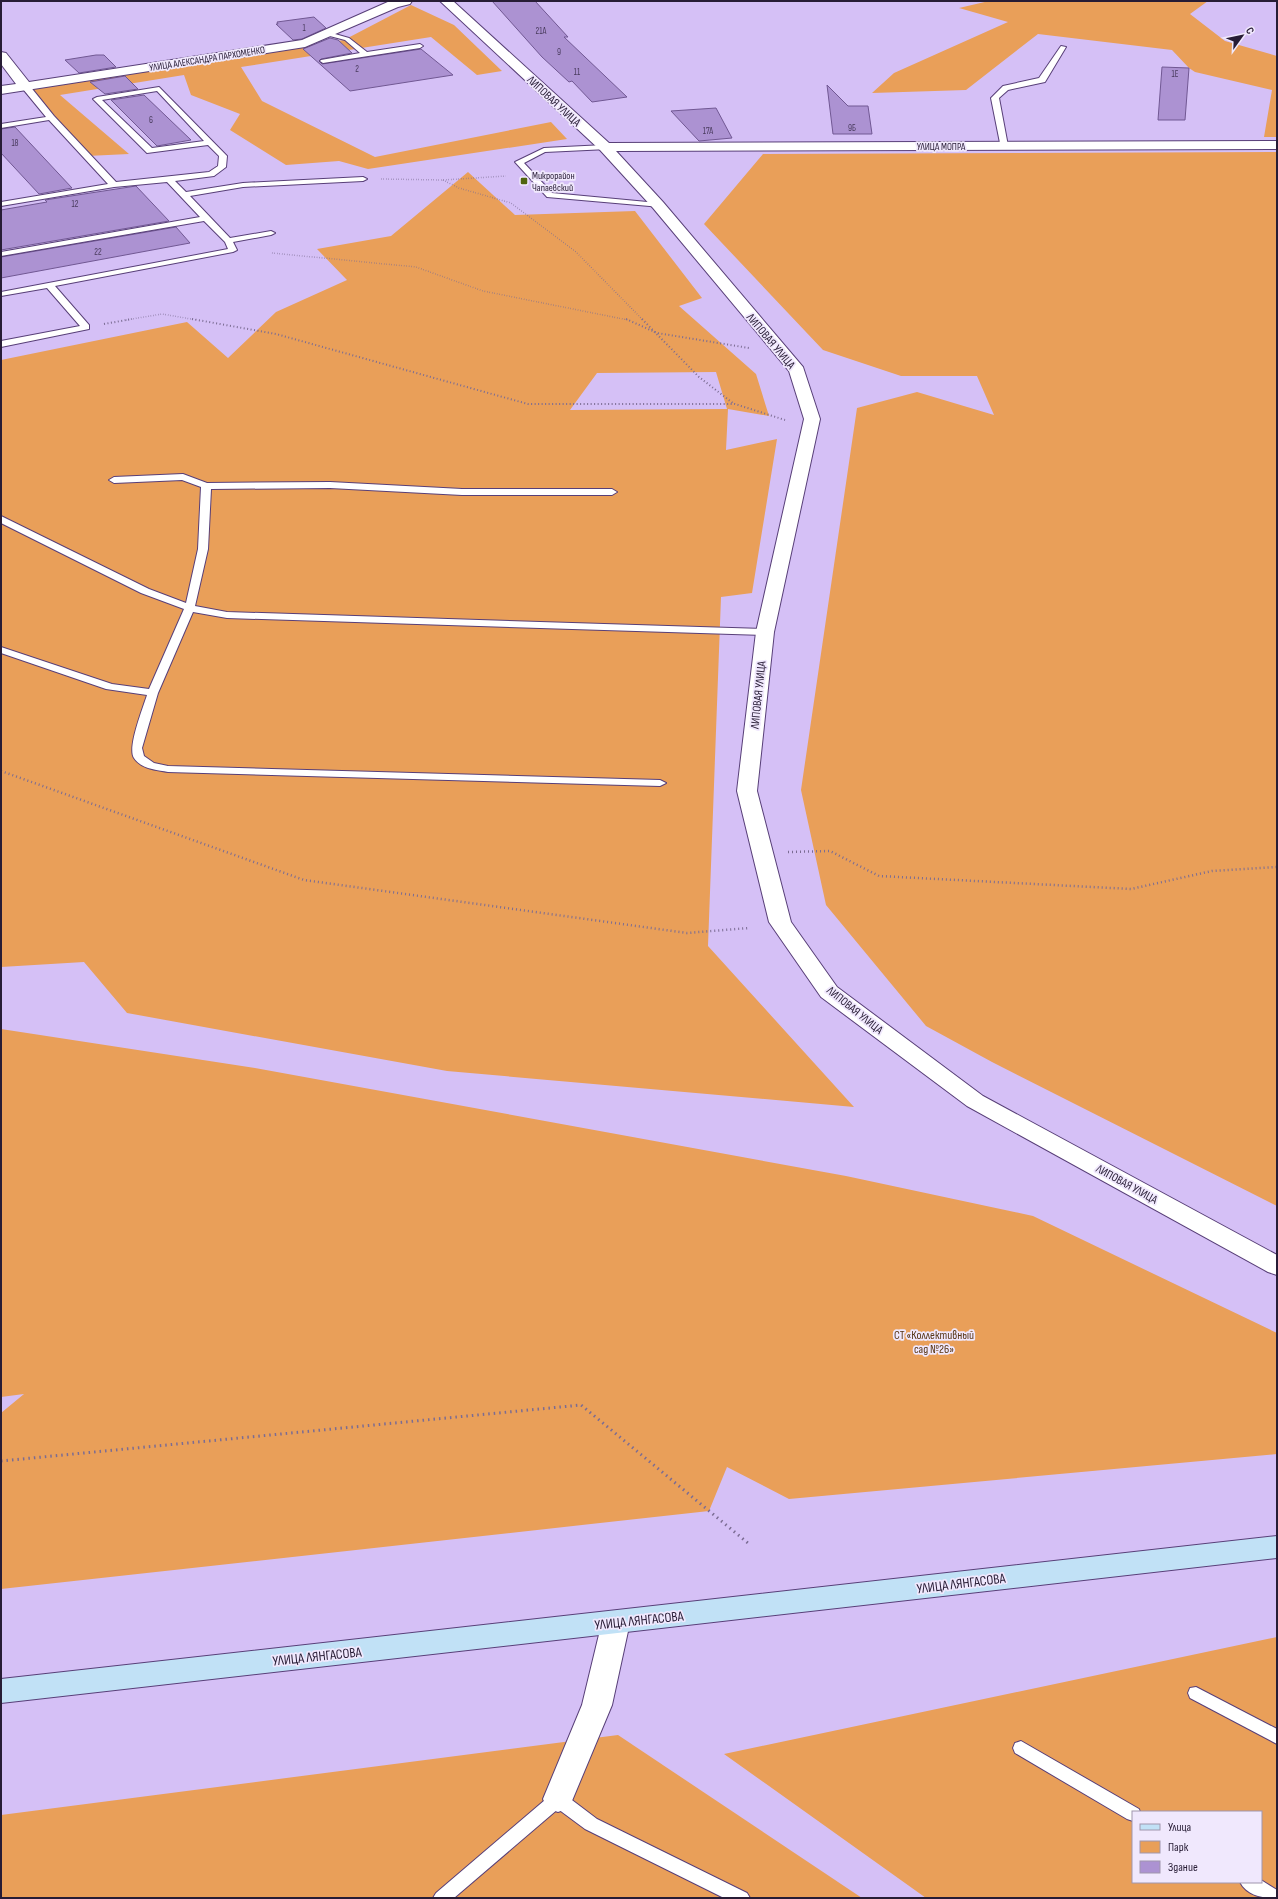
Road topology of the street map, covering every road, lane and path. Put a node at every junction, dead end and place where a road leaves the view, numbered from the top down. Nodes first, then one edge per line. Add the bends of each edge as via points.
1 (406, 1) edge
2 (446, 1) edge
3 (328, 34) junction
4 (420, 46) dead end
5 (1063, 47) dead end
6 (366, 54) junction
7 (1, 56) edge
8 (323, 61) dead end
9 (26, 87) junction
10 (1, 90) edge
11 (51, 118) junction
12 (1, 126) edge
13 (210, 142) junction
14 (1277, 145) edge
15 (1004, 146) junction
16 (605, 147) junction
17 (529, 172) junction
18 (169, 179) junction
19 (362, 179) joint
20 (443, 180) junction
21 (114, 186) junction
22 (1, 195) edge
23 (184, 195) junction
24 (4, 204) edge
25 (658, 205) junction
26 (206, 218) junction
27 (272, 233) dead end
28 (228, 241) junction
29 (233, 250) junction
30 (1, 254) edge
31 (49, 285) junction
32 (1, 294) edge
33 (86, 327) junction
34 (657, 333) junction
35 (1, 344) edge
36 (780, 352) junction
37 (735, 404) junction
38 (785, 420) dead end
39 (114, 480) dead end
40 (206, 486) junction
41 (612, 492) dead end
42 (1, 519) edge
43 (190, 608) junction
44 (765, 632) junction
45 (1, 650) edge
46 (153, 693) junction
47 (1, 771) edge
48 (660, 783) dead end
49 (763, 852) junction
50 (1277, 867) edge
51 (749, 928) dead end
52 (1277, 1266) edge
53 (1, 1461) edge
54 (748, 1544) dead end
55 (1277, 1547) edge
56 (616, 1622) junction
57 (1, 1691) edge
58 (1196, 1693) dead end
59 (1277, 1738) edge
60 (1021, 1748) dead end
61 (558, 1799) junction
62 (1132, 1813) edge
63 (1251, 1883) edge
64 (442, 1898) edge
65 (741, 1898) edge
66 (1276, 1898) edge

1 - 3 street, УЛИЦА АЛЕКСАНДРА ПАРХОМЕНКО
2 - 16 street, ЛИПОВАЯ УЛИЦА
3 - 6 lane via 347,39
3 - 9 street, УЛИЦА АЛЕКСАНДРА ПАРХОМЕНКО via 305,43
4 - 6 lane
5 - 15 lane via 1042,80 1006,88 995,98
6 - 8 lane
7 - 9 street
9 - 10 street, УЛИЦА АЛЕКСАНДРА ПАРХОМЕНКО
9 - 11 lane
11 - 12 lane
11 - 21 lane
13 - 13 lane via 159,89 97,99 150,151
13 - 18 lane via 223,156 222,167 211,174
14 - 15 street, УЛИЦА МОПРА
15 - 16 street, УЛИЦА МОПРА
16 - 17 lane via 544,150 519,162
16 - 25 street, ЛИПОВАЯ УЛИЦА
17 - 20 path via 497,177
17 - 25 lane via 550,195
18 - 21 lane
18 - 23 lane
19 - 20 path
19 - 23 lane via 243,185
20 - 34 path via 459,188 510,203 576,252
21 - 24 lane
22 - 24 lane
23 - 26 lane
25 - 36 street, ЛИПОВАЯ УЛИЦА
26 - 28 lane
26 - 30 lane
27 - 28 lane
28 - 29 lane
29 - 31 lane
29 - 34 path via 298,254 416,267 483,291 623,318
31 - 32 lane
31 - 33 lane
33 - 35 lane
33 - 37 path via 169,315 276,334 528,404
34 - 36 path
34 - 37 path via 699,377
36 - 44 street, ЛИПОВАЯ УЛИЦА via 797,370 812,419
37 - 38 path
39 - 40 lane via 183,478
40 - 41 lane via 330,484 462,492
40 - 43 lane via 203,549
42 - 43 lane via 145,591
43 - 44 lane via 227,615
43 - 46 lane
44 - 49 street, ЛИПОВАЯ УЛИЦА via 747,791
45 - 46 lane via 110,687
46 - 48 lane via 137,748 139,757 150,765 168,769
47 - 51 path via 304,880 687,933
49 - 50 path via 830,851 879,876 1131,889 1212,871
49 - 52 street, ЛИПОВАЯ УЛИЦА via 780,922 828,992 975,1101
53 - 54 path via 581,1405
55 - 56 main road, УЛИЦА ЛЯНГАСОВА
56 - 57 main road, УЛИЦА ЛЯНГАСОВА
56 - 61 street via 597,1704
58 - 59 lane
60 - 62 lane
61 - 64 lane
61 - 65 lane via 591,1824
63 - 66 lane

